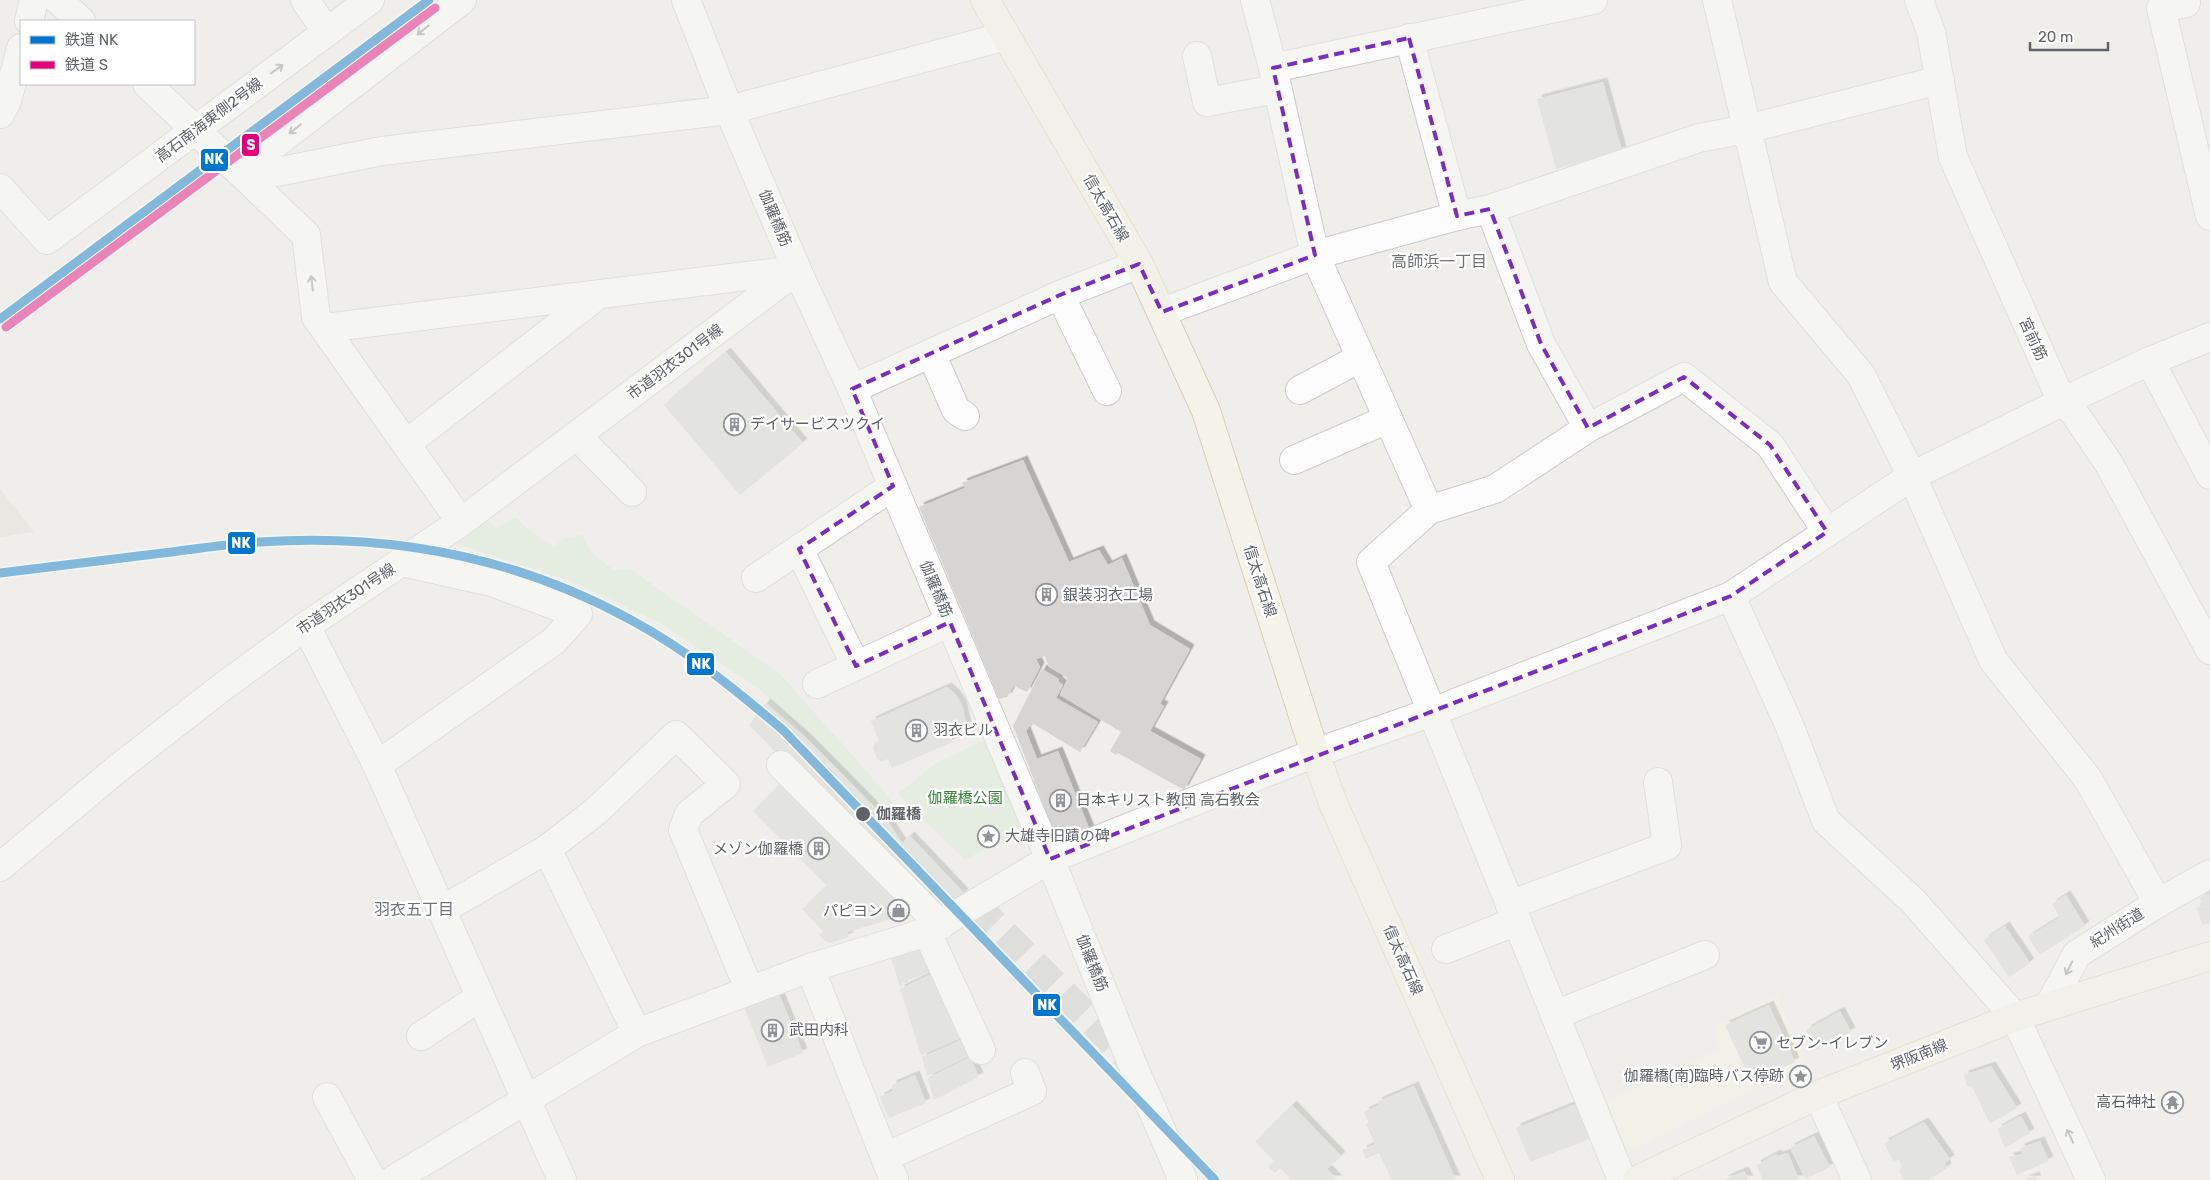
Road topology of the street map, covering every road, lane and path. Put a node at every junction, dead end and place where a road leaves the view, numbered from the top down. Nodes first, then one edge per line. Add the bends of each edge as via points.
1 (34, 0) edge
2 (58, 0) edge
3 (305, 0) edge
4 (370, 0) edge
5 (462, 0) edge
6 (686, 0) edge
7 (985, 0) edge
8 (1255, 0) edge
9 (1593, 0) edge
10 (1717, 0) edge
11 (1919, 0) edge
12 (2185, 0) edge
13 (29, 20) edge
14 (80, 20) edge
15 (327, 32) junction
16 (1006, 36) junction
17 (1409, 38) junction
18 (20, 52) edge
19 (1197, 56) dead end
20 (1275, 78) junction
21 (1940, 80) junction
22 (148, 85) edge
23 (728, 110) junction
24 (0, 114) edge
25 (1747, 128) junction
26 (195, 129) junction
27 (244, 175) junction
28 (0, 188) edge
29 (1490, 209) junction
30 (1457, 216) junction
31 (2210, 216) edge
32 (1315, 255) junction
33 (1139, 264) junction
34 (797, 270) junction
35 (599, 294) junction
36 (1060, 295) junction
37 (1162, 312) junction
38 (324, 328) junction
39 (2210, 337) edge
40 (931, 353) junction
41 (1360, 358) junction
42 (2150, 362) junction
43 (852, 389) junction
44 (1300, 390) dead end
45 (1107, 391) dead end
46 (2062, 402) junction
47 (965, 416) dead end
48 (1388, 420) junction
49 (1588, 428) junction
50 (577, 436) junction
51 (406, 444) junction
52 (1294, 460) dead end
53 (2210, 475) edge
54 (1912, 476) junction
55 (893, 486) junction
56 (632, 492) dead end
57 (1430, 510) junction
58 (461, 522) junction
59 (1827, 532) junction
60 (800, 549) junction
61 (402, 562) junction
62 (756, 578) dead end
63 (1731, 596) junction
64 (950, 622) junction
65 (306, 626) junction
66 (2210, 650) edge
67 (856, 666) junction
68 (817, 684) dead end
69 (1432, 712) junction
70 (1315, 753) junction
71 (377, 765) junction
72 (782, 766) dead end
73 (1658, 782) dead end
74 (547, 849) junction
75 (3, 859) edge
76 (1050, 859) junction
77 (2210, 874) edge
78 (2158, 903) junction
79 (442, 910) junction
80 (1514, 913) junction
81 (934, 928) junction
82 (1446, 949) dead end
83 (1705, 955) dead end
84 (2210, 956) edge
85 (810, 968) junction
86 (749, 990) junction
87 (480, 997) junction
88 (2049, 1006) junction
89 (1555, 1015) junction
90 (2015, 1017) junction
91 (637, 1033) junction
92 (421, 1036) dead end
93 (980, 1050) dead end
94 (1024, 1073) dead end
95 (1818, 1095) junction
96 (327, 1097) dead end
97 (526, 1099) junction
98 (890, 1168) edge
99 (372, 1180) edge
100 (393, 1180) edge
101 (562, 1180) edge
102 (1182, 1180) edge
103 (1500, 1180) edge
104 (1622, 1180) edge
105 (1638, 1180) edge
106 (1857, 1180) edge
107 (2091, 1180) edge

1 - 13 street
2 - 14 street
3 - 15 street
4 - 15 street, 高石南海東側2号線
5 -> 27 street
6 - 23 street, 伽羅橋筋
7 - 16 main road, 信太高石線
8 - 20 street
9 - 17 street
10 - 25 street
11 - 21 street, 宮前筋 via 1930,32
12 - 31 street via 2186,3 2161,8
26 -> 15 street, 高石南海東側2号線
16 - 23 street
16 - 33 main road, 信太高石線
17 - 20 street
17 - 30 street
18 - 24 street via 7,101
19 - 20 street via 1208,102
20 - 32 street
21 - 25 street
21 - 46 street, 宮前筋 via 1953,157
22 - 26 street
23 - 27 street via 382,151
23 - 34 street, 伽羅橋筋
25 - 29 street via 1699,138
25 - 54 street via 1782,282 1862,375
26 - 27 street
26 - 28 street, 高石南海東側2号線 via 47,240
38 -> 27 street via 316,317 306,235
29 - 30 street
29 - 49 street via 1542,344
30 - 32 street
32 - 37 street
32 - 41 street
33 - 36 street
33 - 37 main road, 信太高石線
34 - 35 street
34 - 43 street, 伽羅橋筋
34 - 50 street, 市道羽衣301号線
35 - 38 street
35 - 51 street
36 - 40 street
36 - 45 street
37 - 70 main road, 信太高石線 via 1206,411
38 - 51 street
39 - 42 street
40 - 43 street
40 - 47 street via 956,410
41 - 44 street
41 - 48 street
42 - 46 street
42 - 53 street
43 - 55 street, 伽羅橋筋
46 - 54 street
46 - 66 street, 宮前筋 via 2073,411 2109,464
48 - 52 street
48 - 57 street
49 - 57 street via 1495,489
49 - 59 street via 1684,377 1770,445
50 - 56 street
50 - 58 street, 市道羽衣301号線
51 - 58 street
54 - 59 street
54 - 78 street via 1993,660 2088,779
55 - 60 street
55 - 64 street, 伽羅橋筋
57 - 69 street via 1371,562
58 - 61 street, 市道羽衣301号線
59 - 63 street
60 - 62 street
60 - 67 street
61 - 65 street, 市道羽衣301号線
61 - 71 street via 492,582 578,614 554,641
63 - 69 street
63 - 90 street via 1790,727 1826,821 1913,901
64 - 67 street
64 - 76 street, 伽羅橋筋
65 - 71 street
65 - 75 street, 市道羽衣301号線 via 221,688
67 - 68 street
69 - 70 street
69 - 80 street
70 - 76 street
70 - 103 main road, 信太高石線
71 - 79 street
72 - 81 street
73 - 80 street via 1667,846
74 - 79 street
74 - 86 street via 595,812 676,735 726,784 689,814 683,830
74 - 91 street
76 - 81 street
76 - 102 street, 伽羅橋筋
77 - 78 street, 紀州街道
78 -> 88 street, 紀州街道 via 2077,954
79 - 87 street
80 - 82 street
80 - 89 street
81 - 85 street
81 - 93 street
83 - 89 street
84 - 88 main road, 堺阪南線
85 - 86 street
85 - 98 street
86 - 91 street
87 - 92 street
87 - 97 street
88 - 90 main road, 堺阪南線
89 - 104 street
90 - 95 main road, 堺阪南線
107 -> 90 street
91 - 97 street
94 - 98 street via 1032,1091
95 - 105 main road, 堺阪南線
95 - 106 street
96 - 99 street
97 - 100 street
97 - 101 street

